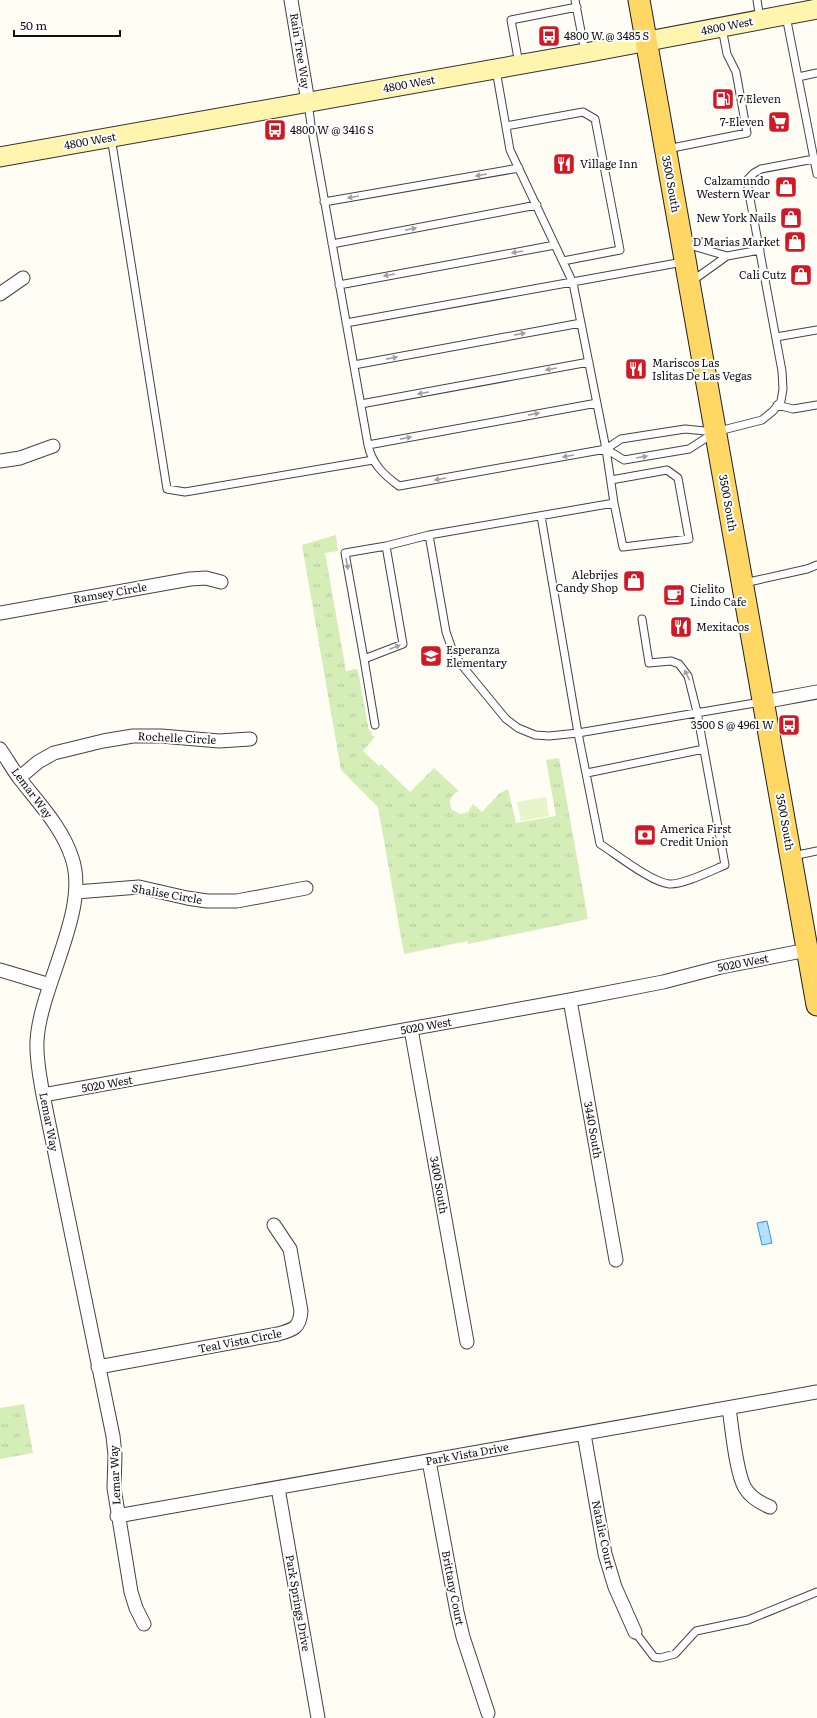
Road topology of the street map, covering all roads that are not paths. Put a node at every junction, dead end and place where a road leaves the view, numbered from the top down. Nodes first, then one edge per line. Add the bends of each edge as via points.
1 (291, 0) edge
2 (639, 0) edge
3 (757, 0) edge
4 (576, 4) edge
5 (817, 9) edge
6 (786, 15) junction
7 (760, 20) junction
8 (721, 27) junction
9 (646, 41) junction
10 (585, 53) junction
11 (518, 64) junction
12 (496, 68) junction
13 (817, 73) edge
14 (798, 77) junction
15 (308, 102) junction
16 (506, 126) junction
17 (111, 137) junction
18 (813, 137) edge
19 (665, 149) junction
20 (0, 157) edge
21 (814, 159) junction
22 (519, 168) junction
23 (817, 174) edge
24 (324, 202) junction
25 (537, 205) junction
26 (332, 244) junction
27 (555, 245) junction
28 (760, 250) junction
29 (683, 252) junction
30 (727, 256) junction
31 (563, 261) junction
32 (23, 278) dead end
33 (573, 283) junction
34 (689, 283) junction
35 (339, 284) junction
36 (0, 294) edge
37 (346, 323) junction
38 (581, 323) junction
39 (817, 330) edge
40 (776, 337) junction
41 (589, 362) junction
42 (354, 365) junction
43 (597, 403) junction
44 (361, 404) junction
45 (817, 405) edge
46 (777, 406) junction
47 (715, 432) junction
48 (368, 445) junction
49 (53, 446) dead end
50 (606, 449) junction
51 (372, 457) junction
52 (0, 461) edge
53 (611, 480) junction
54 (614, 503) junction
55 (541, 516) junction
56 (429, 535) junction
57 (386, 546) junction
58 (817, 565) edge
59 (221, 582) dead end
60 (742, 583) junction
61 (0, 613) edge
62 (642, 620) dead end
63 (364, 659) junction
64 (817, 692) edge
65 (763, 702) junction
66 (697, 712) junction
67 (375, 725) dead end
68 (578, 733) junction
69 (250, 739) dead end
70 (0, 749) edge
71 (704, 749) junction
72 (587, 773) junction
73 (19, 778) junction
74 (817, 851) edge
75 (791, 856) junction
76 (306, 888) dead end
77 (76, 892) junction
78 (807, 950) junction
79 (0, 970) edge
80 (50, 985) junction
81 (570, 1000) junction
82 (817, 1006) edge
83 (411, 1029) junction
84 (43, 1095) junction
85 (274, 1225) dead end
86 (616, 1260) dead end
87 (468, 1342) dead end
88 (98, 1367) junction
89 (817, 1392) edge
90 (729, 1408) junction
91 (584, 1434) junction
92 (429, 1461) junction
93 (278, 1488) junction
94 (770, 1507) dead end
95 (117, 1516) junction
96 (817, 1592) edge
97 (144, 1624) dead end
98 (635, 1632) joint
99 (488, 1713) dead end
100 (318, 1718) edge

1 - 15 street, Rain Tree Way
2 - 9 main road, 3500 South
3 - 7 lane
4 - 10 lane
4 - 11 lane via 512,20
5 - 6 main road, 4800 West
6 - 7 main road, 4800 West
6 - 14 lane
7 - 8 main road, 4800 West
8 - 9 main road, 4800 West
8 - 19 lane via 727,54 736,72 747,133
9 - 10 main road, 4800 West
9 - 19 main road, 3500 South
10 - 11 main road, 4800 West
11 - 12 main road, 4800 West
12 - 15 main road, 4800 West
12 - 16 lane
13 - 14 lane
14 - 18 lane
15 - 17 main road, 4800 West
15 - 24 lane
16 - 22 lane via 510,150
16 - 31 lane via 583,112 595,119 620,250
17 - 20 main road, 4800 West
17 - 51 lane via 167,489 185,492
18 - 21 lane
19 - 29 main road, 3500 South
21 - 23 lane
21 - 28 lane via 762,170 748,179
22 -> 24 lane
22 - 25 lane
24 - 26 lane
26 -> 25 lane
25 - 27 lane
26 - 35 lane
27 - 31 lane
27 -> 35 lane
28 - 30 lane
28 - 40 lane
29 - 30 lane
29 - 33 lane
29 - 34 main road, 3500 South
30 - 34 lane
31 - 33 lane
32 - 36 street
33 - 37 lane
33 - 38 lane
34 - 47 main road, 3500 South
35 - 37 lane
37 - 42 lane
38 - 41 lane
42 -> 38 lane
39 - 40 lane
40 - 46 lane via 783,389 781,401
41 - 43 lane
41 -> 44 lane
42 - 44 lane
48 -> 43 lane
43 - 50 lane
44 - 48 lane
45 - 46 lane via 792,409
46 - 47 lane via 762,420
47 - 50 lane via 685,429 621,439
50 -> 47 lane via 624,460 689,449
47 - 60 main road, 3500 South
48 - 51 lane
49 - 52 street via 20,458
50 -> 51 lane via 399,486 381,472
50 - 53 lane
53 - 54 lane
53 - 54 lane via 667,470 678,478 689,539 623,547
54 - 55 lane
55 - 56 lane
55 - 68 lane
56 - 57 lane
56 - 68 lane via 446,632 460,663 506,718 518,728 535,735
63 -> 57 lane via 403,644
57 -> 63 lane via 345,553
58 - 60 lane
59 - 61 street, Ramsey Circle via 206,578 190,579
60 - 65 main road, 3500 South
66 -> 62 lane via 688,676 680,664 671,661 649,663
63 - 67 lane
64 - 65 street
65 - 66 lane
65 - 75 main road, 3500 South
66 - 68 lane
66 - 71 lane
68 - 72 lane
69 - 73 street, Rochelle Circle via 140,736 103,741 54,753
70 - 73 street, Lemar Way
71 - 72 lane
71 - 72 lane via 724,865 691,879 670,884 657,881 600,844
73 - 77 street, Lemar Way via 62,834 73,858
74 - 75 lane
75 - 78 main road, 3500 South
76 - 77 street, Shalise Circle via 236,900 214,901 187,898 139,887
77 - 80 street, Lemar Way via 73,912
78 - 81 street, 5020 West
78 - 82 main road, 3500 South
79 - 80 street
80 - 84 street, Lemar Way via 37,1041
81 - 83 street, 5020 West
81 - 86 street, 3440 South
83 - 84 street, 5020 West
83 - 87 street, 3400 South
84 - 88 street, Lemar Way
85 - 88 street, Teal Vista Circle via 290,1249 301,1311 297,1326 278,1334
88 - 95 street, Lemar Way via 113,1436
89 - 90 street, Park Vista Drive
90 - 91 street, Park Vista Drive
90 - 94 street via 742,1481 750,1495
91 - 92 street, Park Vista Drive
91 - 98 street, Natalie Court via 605,1554 615,1587
92 - 93 street, Park Vista Drive
92 - 99 street, Brittany Court via 457,1612
93 - 95 street, Park Vista Drive
93 - 100 street, Park Springs Drive
95 - 97 street, Lemar Way via 131,1592
96 - 98 lane via 748,1620 696,1631 675,1654 660,1658 654,1657

